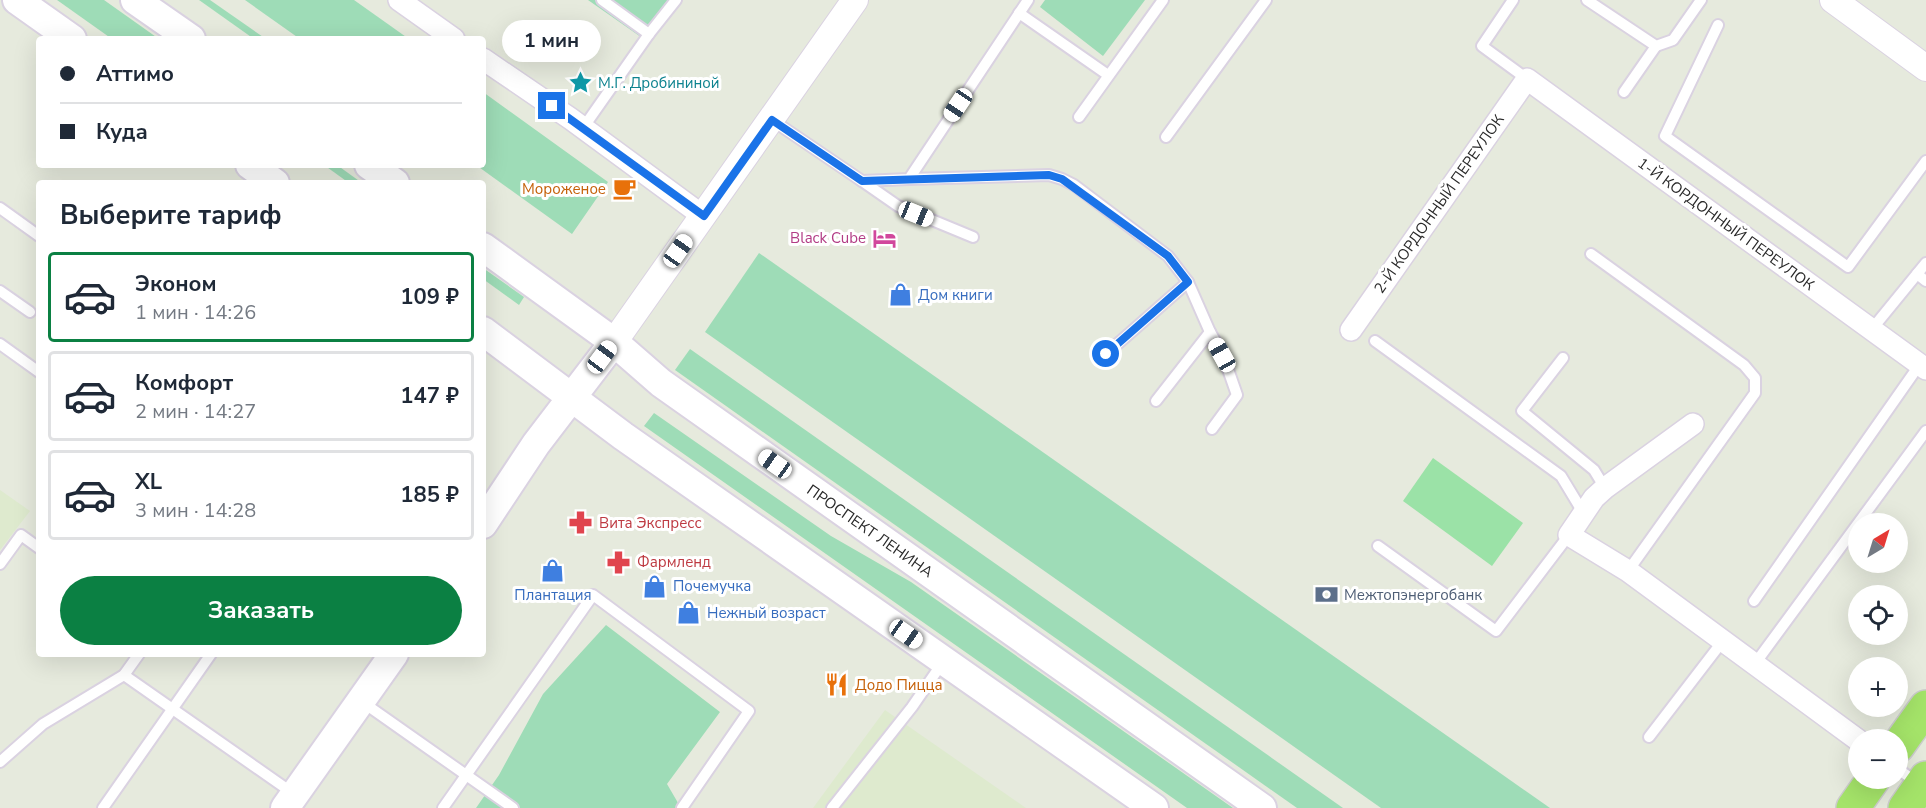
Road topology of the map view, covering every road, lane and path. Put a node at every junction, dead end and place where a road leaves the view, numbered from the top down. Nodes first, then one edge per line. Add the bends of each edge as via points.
1 (17, 0) edge
2 (135, 0) edge
3 (399, 0) edge
4 (602, 0) edge
5 (676, 0) edge
6 (855, 0) edge
7 (1028, 0) edge
8 (1162, 0) edge
9 (1266, 0) edge
10 (1513, 0) edge
11 (1587, 0) edge
12 (1701, 0) edge
13 (1833, 0) edge
14 (1019, 13) junction
15 (1718, 26) dead end
16 (649, 34) junction
17 (68, 36) edge
18 (187, 36) edge
19 (450, 36) edge
20 (1656, 46) junction
21 (486, 61) edge
22 (1926, 68) edge
23 (1108, 75) junction
24 (1527, 79) junction
25 (1624, 92) dead end
26 (1079, 117) dead end
27 (772, 120) junction
28 (583, 128) junction
29 (1166, 137) dead end
30 (1926, 161) edge
31 (254, 168) edge
32 (373, 168) edge
33 (909, 178) junction
34 (271, 180) edge
35 (391, 180) edge
36 (862, 181) junction
37 (0, 208) edge
38 (704, 216) junction
39 (36, 234) edge
40 (973, 237) dead end
41 (486, 249) edge
42 (1591, 254) dead end
43 (1926, 262) edge
44 (1922, 278) edge
45 (1188, 282) junction
46 (0, 291) edge
47 (30, 312) dead end
48 (1872, 329) junction
49 (1352, 330) dead end
50 (1210, 332) junction
51 (486, 333) edge
52 (1375, 341) dead end
53 (614, 342) junction
54 (0, 344) edge
55 (1106, 354) dead end
56 (1563, 358) dead end
57 (1923, 366) edge
58 (36, 370) edge
59 (572, 396) junction
60 (1156, 400) dead end
61 (1693, 424) dead end
62 (1212, 429) dead end
63 (1926, 431) edge
64 (1605, 488) junction
65 (1584, 514) junction
66 (486, 519) edge
67 (1569, 535) junction
68 (36, 546) edge
69 (1378, 546) dead end
70 (0, 564) edge
71 (1628, 571) junction
72 (1755, 601) dead end
73 (1722, 642) junction
74 (137, 657) edge
75 (209, 657) edge
76 (392, 657) edge
77 (944, 661) junction
78 (1754, 665) junction
79 (124, 675) junction
80 (361, 700) junction
81 (1926, 707) edge
82 (173, 708) junction
83 (1908, 732) edge
84 (1848, 733) edge
85 (1649, 737) dead end
86 (0, 762) edge
87 (466, 775) junction
88 (1866, 789) edge
89 (289, 801) edge
90 (103, 808) edge
91 (443, 808) edge
92 (513, 808) edge
93 (682, 808) edge
94 (832, 808) edge
95 (1154, 808) edge
96 (1262, 808) edge
97 (1853, 808) edge

1 - 17 main road
2 - 18 main road
3 - 19 street
4 - 16 lane
5 - 16 lane
6 - 27 street
7 - 14 lane
8 - 23 lane
9 - 29 lane
10 - 24 lane via 1482,46
11 - 20 lane
12 - 20 lane via 1673,40
13 - 22 street
14 - 23 lane
14 - 33 lane
15 - 30 lane via 1665,136 1848,267
16 - 28 lane
20 - 25 lane
21 - 28 street
23 - 26 lane
24 - 48 street, 1-Й КОРДОННЫЙ ПЕРЕУЛОК
24 - 49 street, 2-Й КОРДОННЫЙ ПЕРЕУЛОК
27 - 36 lane
27 - 38 street
28 - 38 street
31 - 34 main road
32 - 35 main road
33 - 36 lane
33 - 45 lane via 1049,175 1062,179 1168,256
36 - 40 lane via 898,206
37 - 39 lane
38 - 53 street
41 - 53 main road, ПРОСПЕКТ ЛЕНИНА
42 - 71 lane via 1744,365 1755,378 1755,393
43 - 44 lane
44 - 48 lane
45 - 50 lane
45 - 55 lane
46 - 47 lane
48 - 57 street, 1-Й КОРДОННЫЙ ПЕРЕУЛОК
50 - 60 lane
50 - 62 lane via 1238,395
51 - 59 main road
52 - 65 lane via 1561,476
53 - 59 main road
53 - 96 main road, ПРОСПЕКТ ЛЕНИНА via 661,383
54 - 58 lane
56 - 64 lane via 1522,411 1594,470
57 - 72 lane
59 - 66 main road
59 - 77 main road
61 - 64 street
63 - 78 lane
64 - 65 street
65 - 67 street
67 - 69 lane via 1496,631
67 - 71 street
68 - 70 lane via 21,535
71 - 73 street
73 - 78 street
73 - 85 lane
74 - 79 lane
75 - 82 lane
76 - 80 main road
77 - 94 lane
77 - 95 main road
78 - 84 street
79 - 82 lane
79 - 86 lane via 43,724
80 - 87 lane
80 - 89 main road
81 - 83 main road
82 - 89 lane
82 - 90 lane
87 - 91 lane
87 - 92 lane
87 - 93 lane via 593,595 749,711
88 - 97 main road

